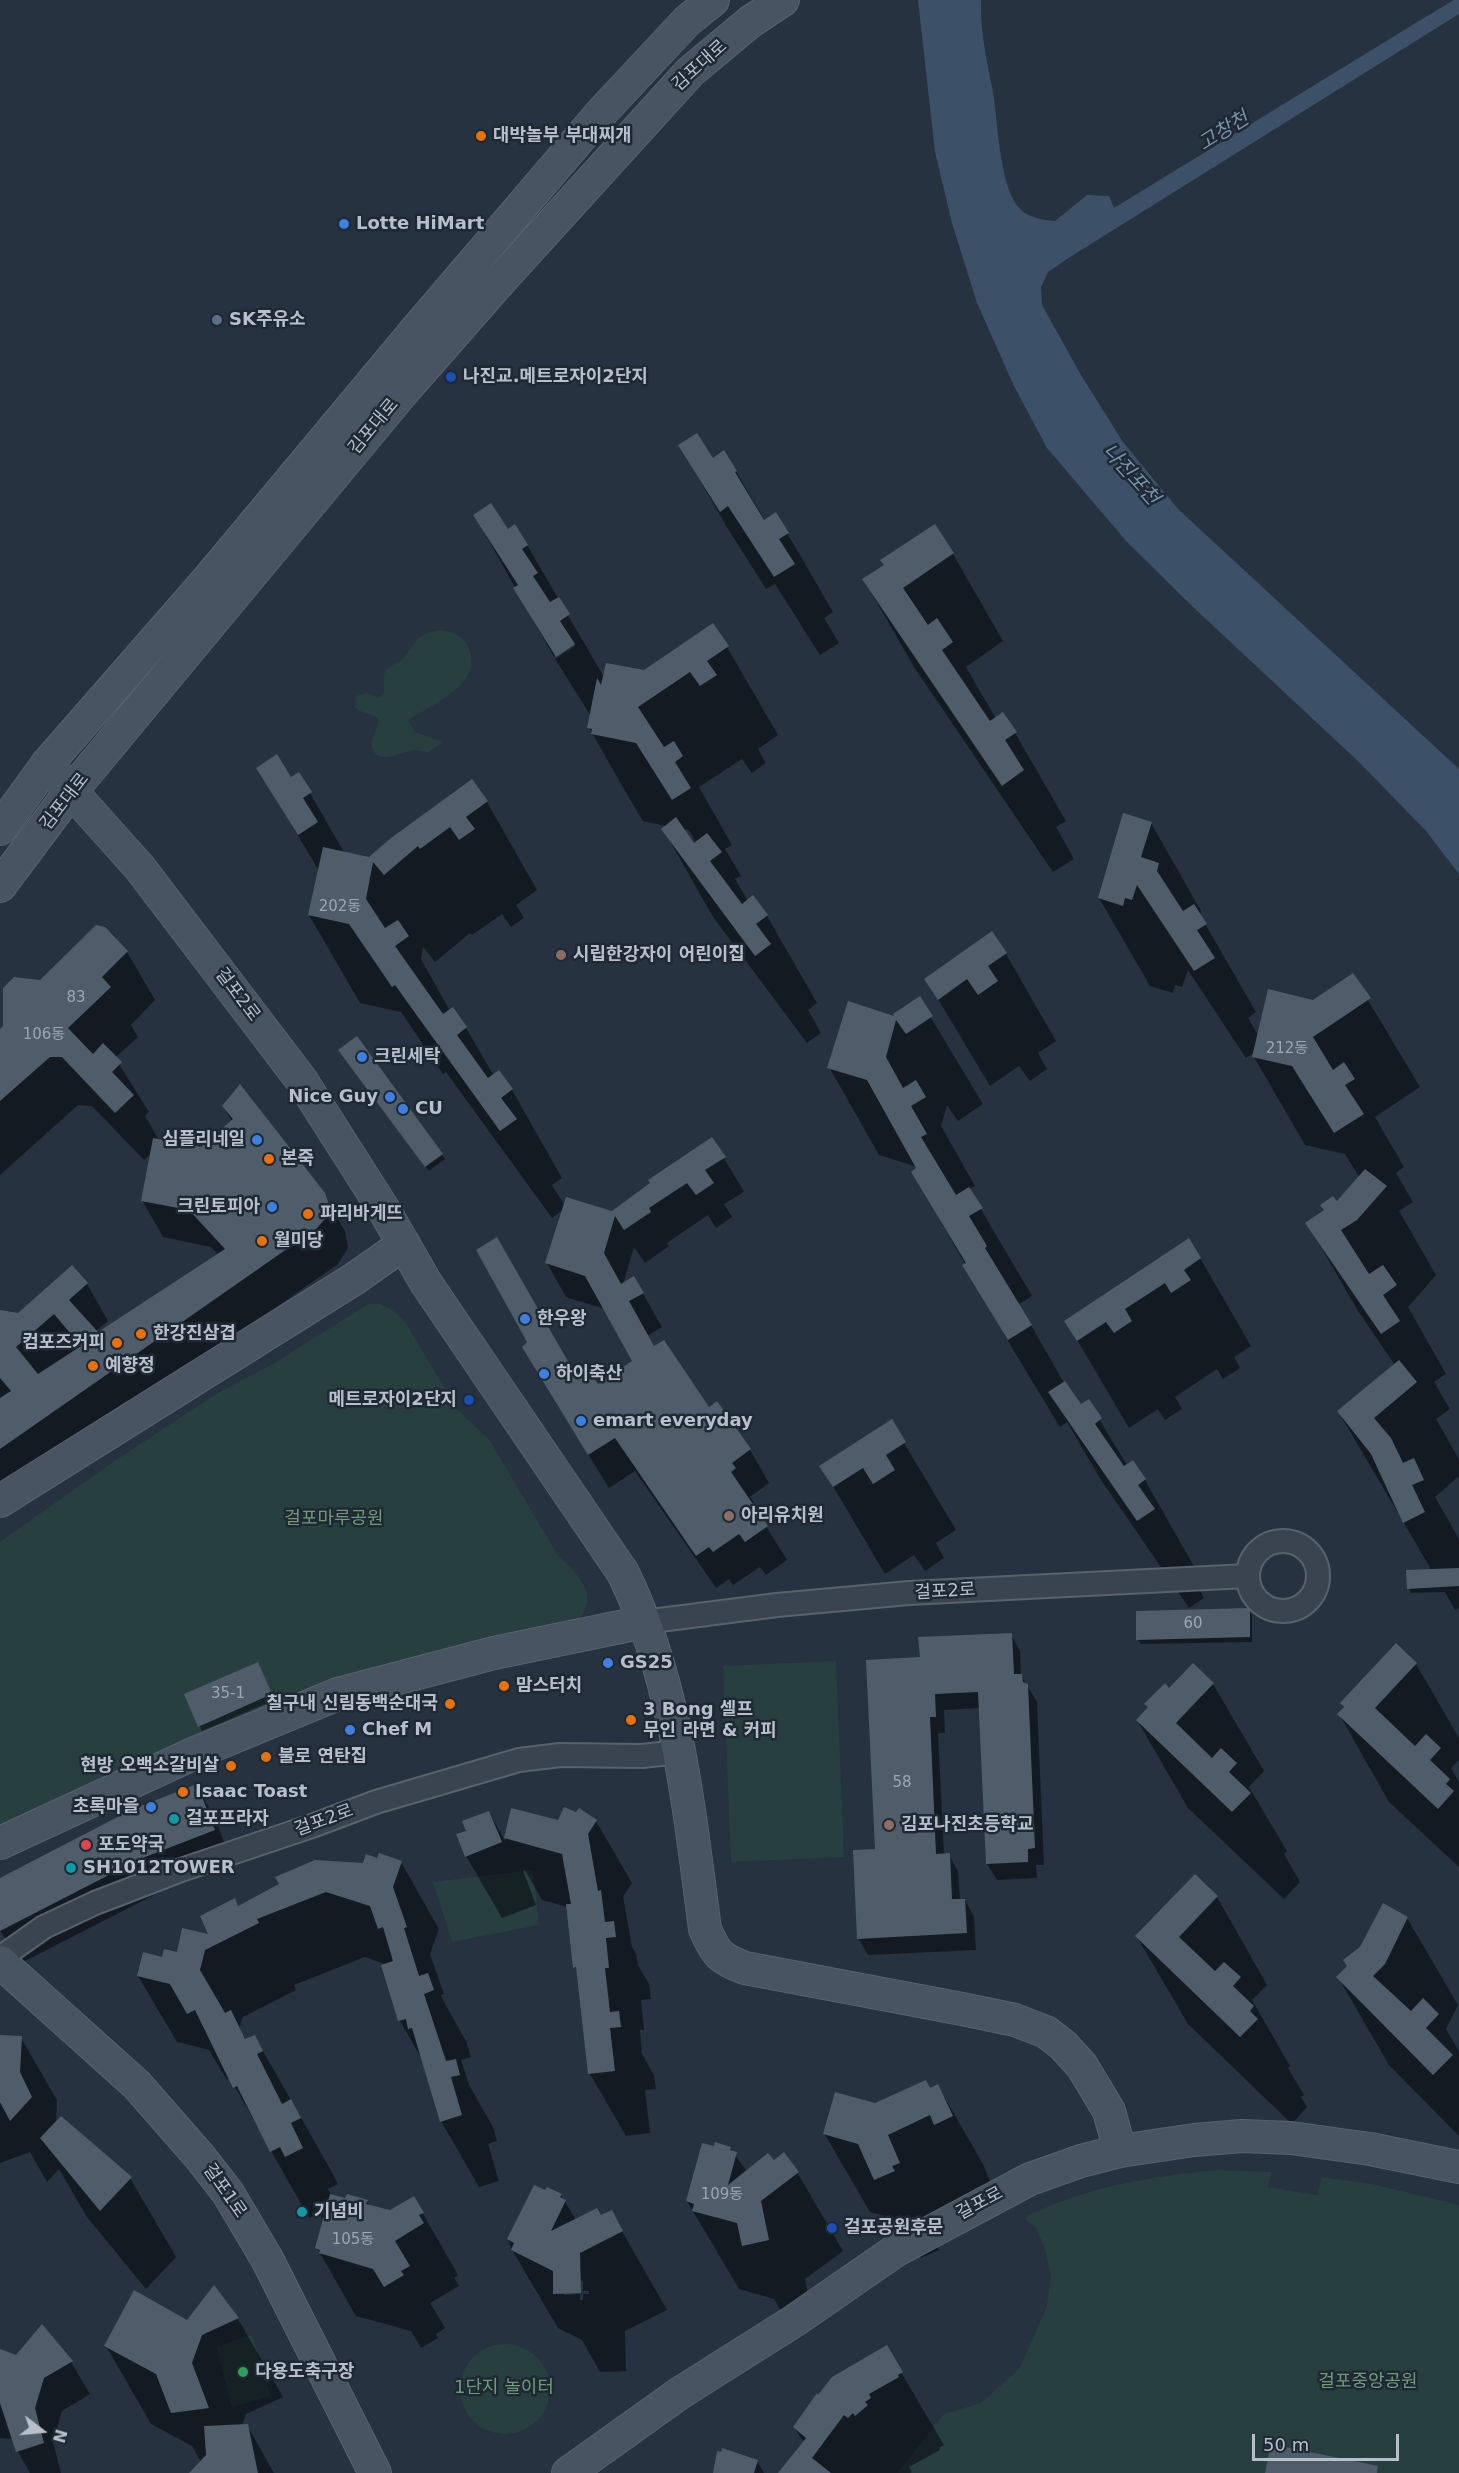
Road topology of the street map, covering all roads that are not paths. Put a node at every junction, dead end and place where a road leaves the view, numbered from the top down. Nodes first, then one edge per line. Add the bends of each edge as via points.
1 (713, 0) edge
2 (783, 0) edge
3 (44, 768) junction
4 (68, 795) junction
5 (0, 829) edge
6 (0, 886) edge
7 (397, 1248) junction
8 (0, 1500) edge
9 (1247, 1576) dead end
10 (639, 1623) junction
11 (673, 1753) junction
12 (0, 1843) edge
13 (0, 1960) edge
14 (1120, 2151) junction
15 (1459, 2167) edge
16 (375, 2473) edge
17 (568, 2473) edge

1 - 3 street, 김포대로 via 687,21 602,112
2 - 4 street, 김포대로 via 690,72 501,280 402,393
3 - 4 street, 걸포2로
3 - 5 street, 김포대로
4 - 6 street, 김포대로
4 - 7 street, 걸포2로 via 290,1083 374,1220
7 - 8 street via 354,1279
7 - 10 street, 걸포2로 via 414,1292 517,1434
9 - 10 street, 걸포2로 via 909,1593
10 - 11 street, 걸포2로
10 - 12 street, 걸포2로 via 494,1653 338,1694 195,1753
11 - 13 street, 걸포2로 via 560,1755 519,1760 376,1802 95,1903 44,1927
11 - 14 street via 698,1950 707,1966 726,1978 991,2029 1028,2040 1049,2050 1066,2068
13 - 16 street, 걸포1로 via 137,2085 228,2193 301,2323
14 - 15 street, 걸포로 via 1242,2136 1291,2138
14 - 17 street, 걸포로 via 1030,2179 895,2251 680,2393

